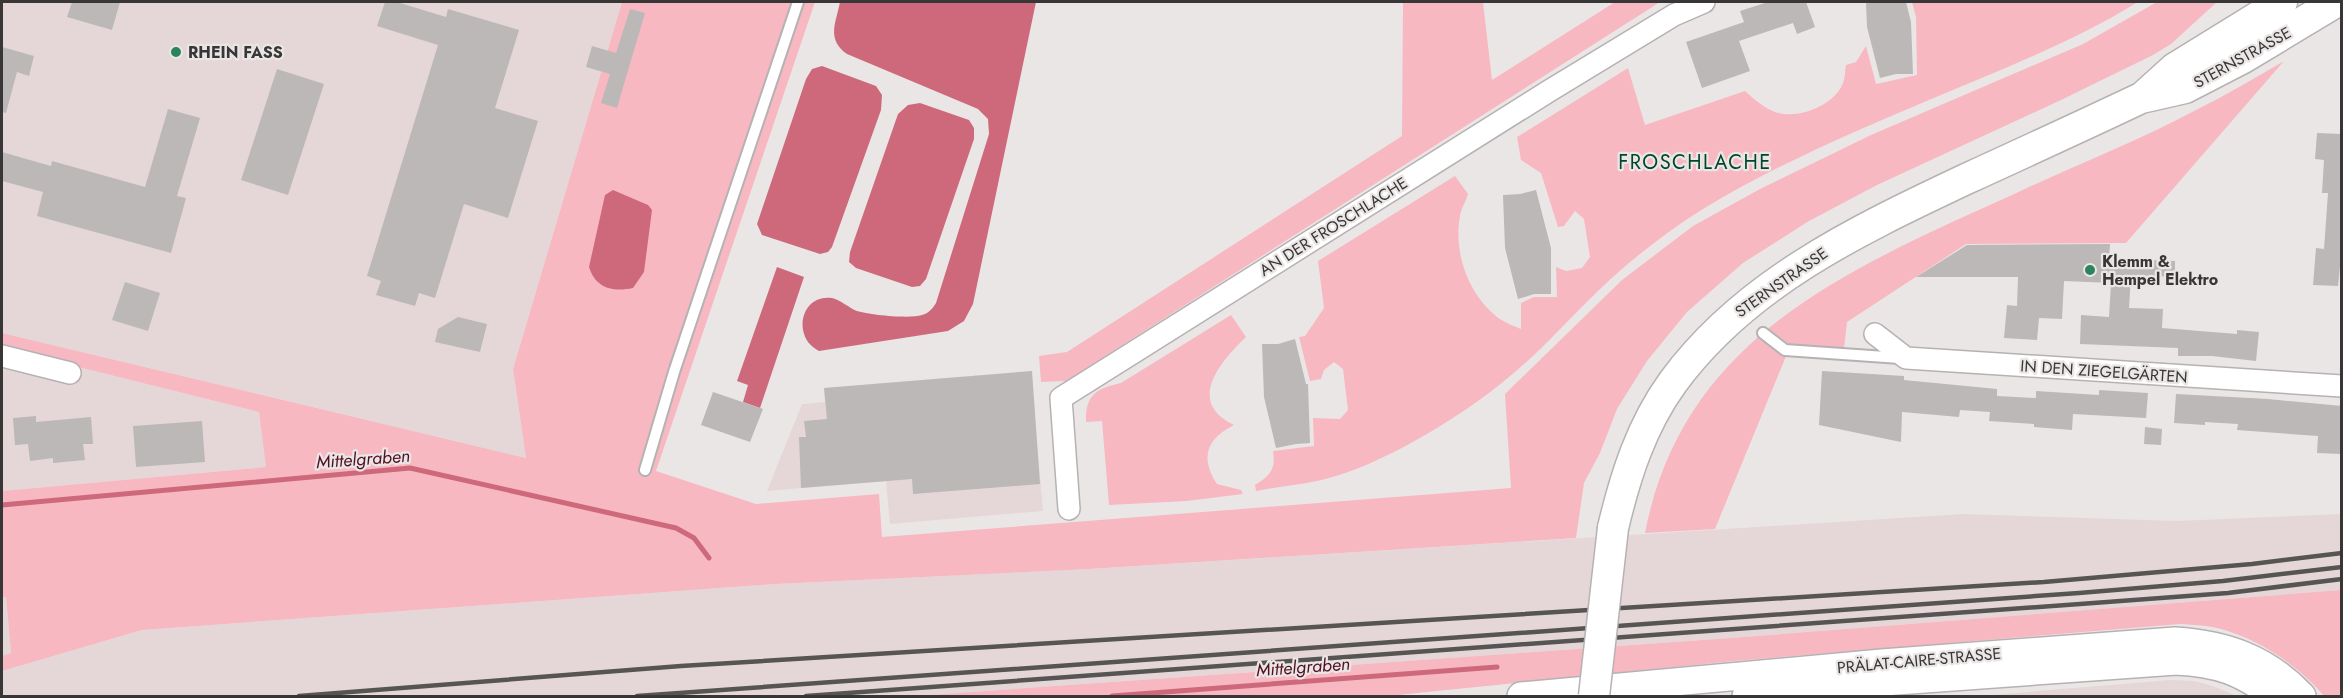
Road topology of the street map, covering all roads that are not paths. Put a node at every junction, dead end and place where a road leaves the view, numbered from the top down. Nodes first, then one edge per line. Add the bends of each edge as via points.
1 (798, 2) edge
2 (1704, 2) edge
3 (2282, 2) edge
4 (2336, 2) edge
5 (2141, 98) junction
6 (1763, 333) dead end
7 (1875, 334) dead end
8 (2, 356) edge
9 (1906, 358) junction
10 (70, 373) dead end
11 (2342, 386) edge
12 (645, 470) dead end
13 (1069, 509) dead end
14 (1882, 673) junction
15 (1707, 688) edge
16 (1521, 696) edge
17 (1594, 696) edge
18 (1746, 696) edge
19 (2273, 696) edge
20 (2302, 696) edge

1 - 12 lane
2 - 13 street, AN DER FROSCHLACHE via 1674,15 1549,91 1060,398
3 - 5 main road, STERNSTRASSE via 2175,68
4 - 5 main road, STERNSTRASSE via 2185,88
5 - 17 main road, STERNSTRASSE, bridge via 1891,214 1816,255 1758,295 1701,346 1647,423 1625,478 1612,528
6 - 9 lane via 1785,350
7 - 9 street
8 - 10 street
9 - 11 street, IN DEN ZIEGELGÄRTEN
14 - 15 street, PRÄLAT-CAIRE-STRASSE
14 - 18 street, PRÄLAT-CAIRE-STRASSE
14 - 19 street, PRÄLAT-CAIRE-STRASSE via 2176,661 2207,663 2238,673
14 - 20 street, PRÄLAT-CAIRE-STRASSE via 2175,641 2204,642 2253,660
15 - 16 street, PRÄLAT-CAIRE-STRASSE

